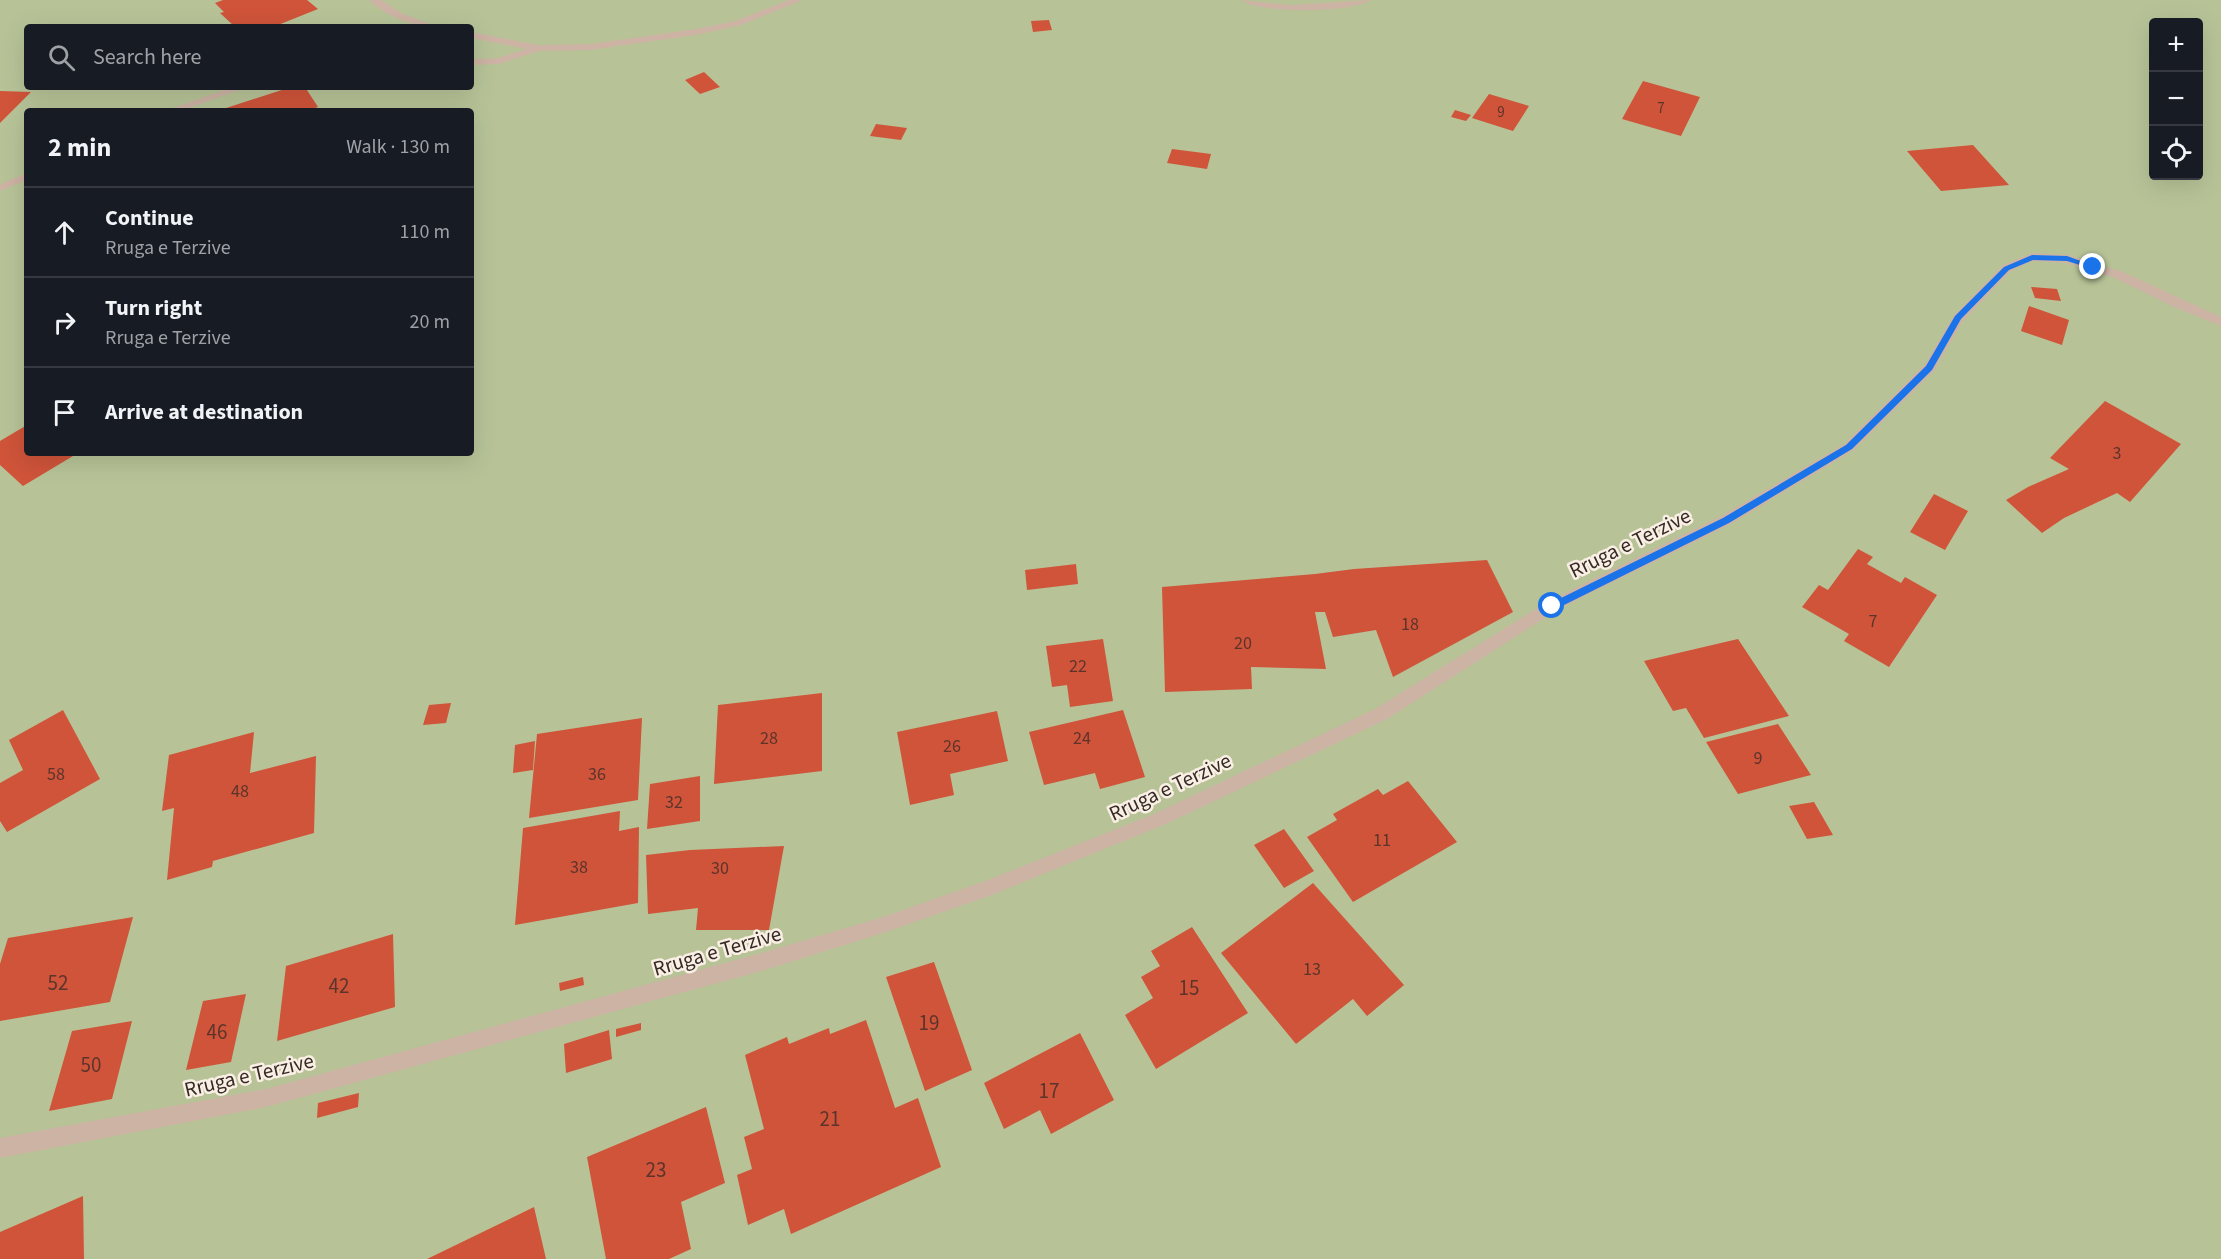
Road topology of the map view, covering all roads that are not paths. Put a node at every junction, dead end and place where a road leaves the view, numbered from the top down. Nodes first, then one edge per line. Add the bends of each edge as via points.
1 (374, 0) edge
2 (798, 0) edge
3 (1245, 0) edge
4 (1366, 0) edge
5 (425, 24) edge
6 (474, 36) edge
7 (538, 48) junction
8 (474, 62) edge
9 (234, 90) edge
10 (178, 108) edge
11 (24, 177) edge
12 (0, 188) edge
13 (2221, 322) edge
14 (0, 1148) edge

1 - 5 street via 400,16
2 - 7 street via 738,22 696,32 590,48
3 - 4 street via 1289,7
6 - 7 street
7 - 8 street via 499,61
9 - 10 street
11 - 12 street
13 - 14 street, Rruga e Terzive via 2119,275 2067,259 2032,257 2007,268 1958,318 1929,368 1849,447 1726,520 1552,606 1381,714 1160,819 989,888 765,961 266,1098

